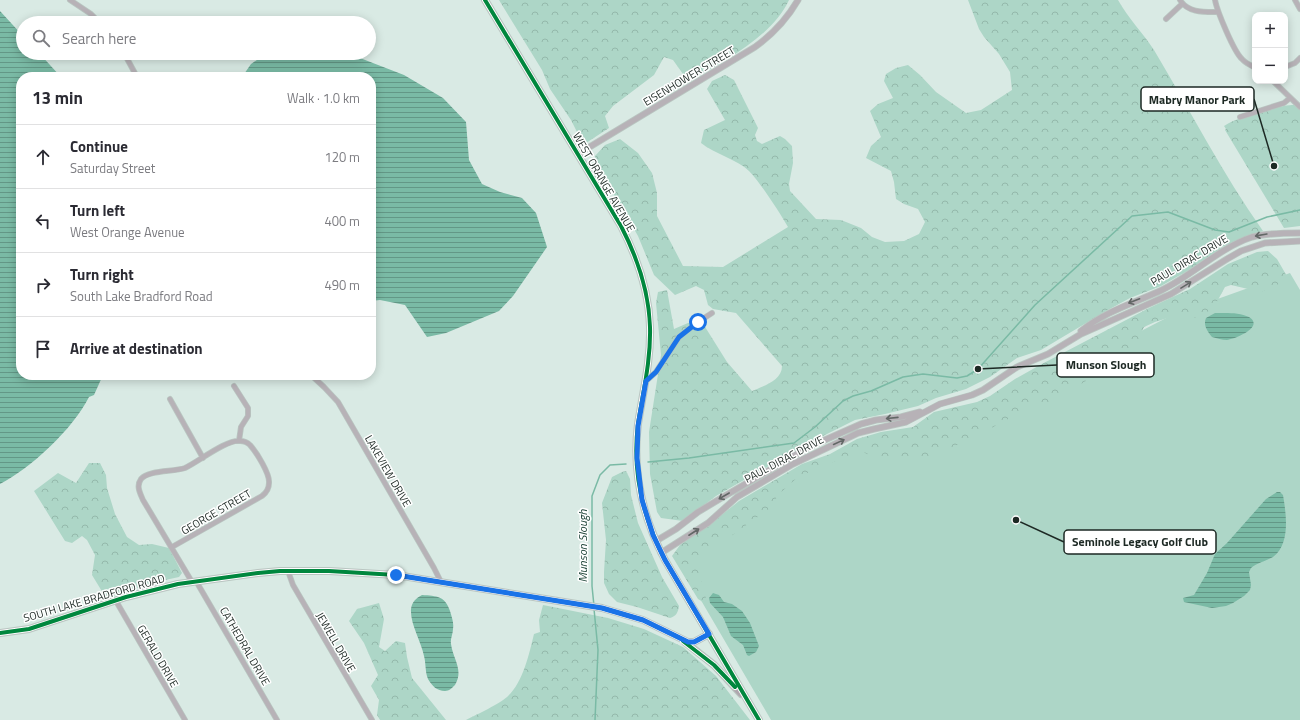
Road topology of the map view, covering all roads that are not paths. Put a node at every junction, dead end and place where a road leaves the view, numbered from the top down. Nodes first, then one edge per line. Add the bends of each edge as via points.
1 (70, 0) edge
2 (485, 0) edge
3 (798, 0) edge
4 (1215, 0) edge
5 (1296, 0) edge
6 (1181, 2) edge
7 (1300, 9) edge
8 (1218, 12) junction
9 (93, 16) edge
10 (1166, 19) dead end
11 (1300, 58) edge
12 (128, 60) edge
13 (1252, 66) edge
14 (1288, 66) edge
15 (134, 72) edge
16 (1276, 84) edge
17 (1290, 98) junction
18 (1300, 107) edge
19 (1240, 117) dead end
20 (578, 154) junction
21 (1300, 233) edge
22 (1300, 241) edge
23 (712, 313) dead end
24 (1075, 337) junction
25 (316, 380) edge
26 (646, 381) junction
27 (234, 386) dead end
28 (170, 399) dead end
29 (930, 409) junction
30 (238, 440) junction
31 (204, 458) junction
32 (656, 541) junction
33 (172, 547) junction
34 (661, 553) junction
35 (288, 571) junction
36 (194, 581) junction
37 (441, 582) junction
38 (116, 601) junction
39 (0, 633) edge
40 (709, 634) junction
41 (682, 639) junction
42 (753, 709) junction
43 (186, 720) edge
44 (278, 720) edge
45 (372, 720) edge
46 (759, 720) edge

1 - 9 street
2 - 20 main road, WEST ORANGE AVENUE
3 - 20 street, EISENHOWER STREET via 784,21 755,47
4 - 8 street
5 - 7 street
6 - 8 street via 1195,12
6 - 10 street
8 - 13 street via 1236,52 1242,60
11 - 14 street
12 - 15 street
16 - 17 street
17 - 18 street
17 - 19 street via 1284,103
20 - 26 main road, WEST ORANGE AVENUE via 621,226 640,269 650,327
21 -> 24 street, PAUL DIRAC DRIVE via 1260,235 1238,243 1170,286 1104,316
24 -> 22 street, PAUL DIRAC DRIVE via 1171,294 1241,251 1269,243
23 - 26 street via 679,337 656,372
24 - 29 street, PAUL DIRAC DRIVE via 1048,354 1017,367 983,390
25 - 37 street, LAKEVIEW DRIVE via 338,402
26 - 32 main road, WEST ORANGE AVENUE via 638,426 637,458 642,500
27 - 30 street via 248,408 248,416 241,427
28 - 31 street
29 -> 32 street, PAUL DIRAC DRIVE via 861,424 821,441 722,497
34 -> 29 street, PAUL DIRAC DRIVE via 708,523 737,497 778,472 854,435 906,422
30 - 31 street
30 - 33 street, GEORGE STREET via 250,444 269,475 268,490 262,496
31 - 33 street, CATHEDRAL DRIVE via 181,469 147,475 139,482 143,500
32 - 34 main road, WEST ORANGE AVENUE
33 - 36 street, CATHEDRAL DRIVE
34 - 40 main road, WEST ORANGE AVENUE
35 - 36 main road, SOUTH LAKE BRADFORD ROAD via 258,572
35 - 37 main road, SOUTH LAKE BRADFORD ROAD via 341,571
35 - 45 street, JEWELL DRIVE via 293,585
36 - 38 main road, SOUTH LAKE BRADFORD ROAD
36 - 44 street, CATHEDRAL DRIVE
37 - 41 main road, SOUTH LAKE BRADFORD ROAD via 602,608 643,620
38 - 39 main road, SOUTH LAKE BRADFORD ROAD via 28,628
38 - 43 street, GERALD DRIVE
40 - 41 main road, SOUTH LAKE BRADFORD ROAD via 694,642
40 - 42 main road, WEST ORANGE AVENUE
41 - 42 main road via 718,669
42 - 46 main road, WEST ORANGE AVENUE

